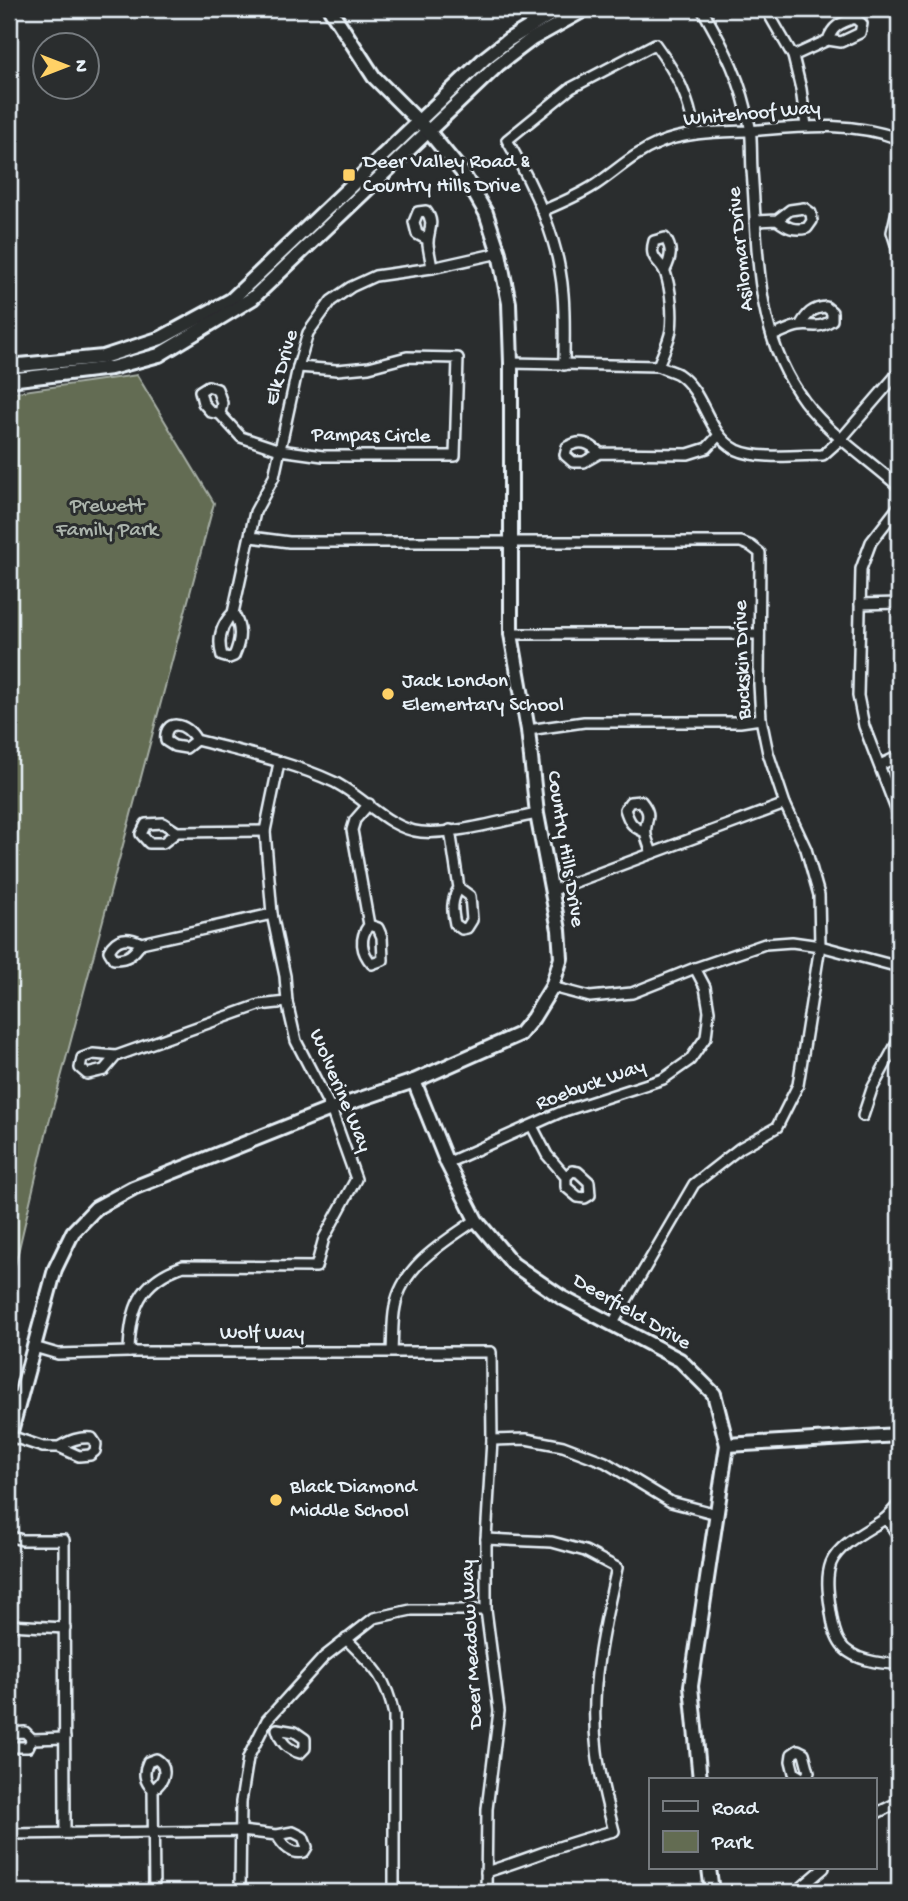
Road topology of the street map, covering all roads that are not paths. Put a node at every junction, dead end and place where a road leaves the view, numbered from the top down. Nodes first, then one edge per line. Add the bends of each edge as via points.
1 (330, 9) edge
2 (559, 9) edge
3 (586, 9) edge
4 (702, 9) edge
5 (766, 9) edge
6 (828, 40) dead end
7 (793, 56) junction
8 (418, 122) junction
9 (806, 126) junction
10 (750, 130) junction
11 (429, 132) junction
12 (695, 134) junction
13 (899, 139) edge
14 (899, 202) edge
15 (542, 211) junction
16 (778, 220) dead end
17 (757, 221) junction
18 (428, 240) dead end
19 (499, 253) junction
20 (899, 254) edge
21 (432, 268) junction
22 (665, 270) dead end
23 (800, 326) dead end
24 (772, 336) junction
25 (512, 363) junction
26 (564, 365) junction
27 (9, 366) edge
28 (658, 366) junction
29 (298, 368) junction
30 (899, 372) edge
31 (9, 380) edge
32 (220, 414) dead end
33 (719, 435) junction
34 (842, 438) junction
35 (280, 450) junction
36 (600, 453) dead end
37 (899, 487) edge
38 (899, 506) edge
39 (251, 537) junction
40 (510, 543) junction
41 (899, 603) edge
42 (860, 604) junction
43 (233, 612) dead end
44 (511, 634) junction
45 (759, 634) junction
46 (761, 719) junction
47 (528, 730) junction
48 (196, 740) dead end
49 (899, 756) edge
50 (279, 763) junction
51 (880, 765) junction
52 (369, 804) junction
53 (785, 804) junction
54 (537, 814) junction
55 (899, 817) edge
56 (450, 830) junction
57 (265, 831) junction
58 (177, 832) dead end
59 (645, 832) dead end
60 (652, 853) junction
61 (459, 888) dead end
62 (551, 891) junction
63 (272, 914) junction
64 (369, 925) dead end
65 (141, 943) dead end
66 (820, 946) junction
67 (899, 967) edge
68 (695, 968) junction
69 (552, 987) junction
70 (287, 1002) junction
71 (899, 1039) edge
72 (116, 1056) dead end
73 (414, 1081) junction
74 (331, 1109) junction
75 (863, 1116) dead end
76 (532, 1126) junction
77 (447, 1163) junction
78 (566, 1177) dead end
79 (476, 1220) junction
80 (613, 1323) junction
81 (34, 1347) junction
82 (392, 1351) junction
83 (129, 1352) junction
84 (491, 1352) joint
85 (899, 1435) edge
86 (10, 1437) edge
87 (492, 1440) junction
88 (727, 1445) junction
89 (59, 1447) dead end
90 (899, 1504) edge
91 (717, 1514) junction
92 (886, 1518) junction
93 (9, 1536) edge
94 (899, 1536) edge
95 (486, 1539) junction
96 (486, 1610) junction
97 (9, 1625) edge
98 (65, 1628) junction
99 (346, 1639) junction
100 (899, 1664) edge
101 (267, 1720) junction
102 (277, 1729) dead end
103 (9, 1733) edge
104 (65, 1738) junction
105 (32, 1739) junction
106 (9, 1747) edge
107 (700, 1778) edge
108 (153, 1789) dead end
109 (899, 1802) edge
110 (876, 1814) edge
111 (241, 1831) junction
112 (65, 1832) junction
113 (154, 1832) junction
114 (9, 1834) edge
115 (277, 1835) dead end
116 (709, 1870) edge
117 (822, 1870) edge
118 (486, 1872) junction
119 (154, 1892) edge
120 (240, 1892) edge
121 (394, 1892) edge
122 (486, 1892) edge
123 (712, 1892) edge
124 (796, 1892) edge

1 - 8 street, Country Hills Drive via 374,77
2 - 8 street via 496,49
3 - 11 street via 515,51
4 - 10 street, Asilomar Drive via 730,57
5 - 7 street
6 - 7 street
7 - 9 street
8 - 11 street, Country Hills Drive
8 - 27 street via 231,300 161,338 103,357
9 - 10 street, Whitehoof Way
9 - 13 street, Whitehoof Way via 877,130
10 - 12 street, Whitehoof Way
10 - 17 street, Asilomar Drive
11 - 19 street, Country Hills Drive via 475,192
11 - 31 street via 253,298 159,355 111,368
12 - 15 street, Whitehoof Way via 658,143 569,200
12 - 15 street via 678,77 655,44 571,88 507,140
14 - 20 street via 892,232
15 - 26 street via 563,292
16 - 17 street
17 - 24 street, Asilomar Drive via 757,261
18 - 21 street
19 - 21 street, Elk Drive
19 - 25 street, Country Hills Drive via 509,303
21 - 29 street, Elk Drive via 375,276 331,301 308,333
22 - 28 street via 671,331
23 - 24 street
24 - 34 street, Asilomar Drive via 798,393
25 - 26 street
25 - 40 street, Country Hills Drive
26 - 28 street
28 - 33 street via 678,374 701,399
29 - 35 street, Elk Drive
29 - 35 street, Pampas Circle via 337,370 407,357 458,358 455,456 323,456
30 - 34 street
32 - 35 street via 241,438
33 - 34 street via 738,450 765,455 823,455
33 - 36 street via 707,448 688,454
34 - 37 street, Asilomar Drive
35 - 39 street, Elk Drive via 274,477 255,512
38 - 42 street via 871,542 861,569
39 - 40 street, Buckskin Drive via 289,542
39 - 43 street, Elk Drive
40 - 44 street, Country Hills Drive
40 - 45 street, Buckskin Drive via 741,542 760,553
41 - 42 street
42 - 51 street via 858,696
44 - 45 street
44 - 47 street, Country Hills Drive
45 - 46 street, Buckskin Drive
46 - 47 street via 584,722
46 - 53 street, Buckskin Drive
47 - 54 street, Country Hills Drive
48 - 50 street
49 - 51 street
50 - 52 street via 335,783
50 - 57 street, Wolverine Way
51 - 55 street
52 - 56 street via 407,829
52 - 64 street via 352,830
53 - 60 street
53 - 66 street, Buckskin Drive via 806,849 819,895
54 - 56 street
54 - 62 street, Country Hills Drive
56 - 61 street
57 - 58 street
57 - 63 street, Wolverine Way
59 - 60 street
60 - 62 street
62 - 69 street, Country Hills Drive via 561,958
63 - 65 street
63 - 70 street, Wolverine Way
66 - 67 street
66 - 68 street via 765,944
66 - 80 street, Buckskin Drive via 798,1085 777,1127 740,1147 694,1184
68 - 69 street via 632,993 590,998
68 - 76 street, Roebuck Way via 705,987 709,1011 706,1037 690,1060 663,1079
69 - 73 street, Country Hills Drive via 520,1034
70 - 72 street via 259,1005
70 - 74 street, Wolverine Way via 296,1041
71 - 75 street
73 - 74 street, Country Hills Drive
73 - 77 street, Deerfield Drive
74 - 81 street, Country Hills Drive via 133,1188 96,1208 73,1232 55,1269
74 - 83 street, Wolverine Way via 356,1179 324,1238 316,1267 183,1266 165,1272 136,1302
76 - 77 street, Roebuck Way
76 - 78 street via 547,1155
77 - 79 street, Deerfield Drive
79 - 80 street, Deerfield Drive via 513,1264 561,1297
79 - 82 street via 411,1271 395,1305
80 - 88 street, Deerfield Drive via 680,1360 714,1394
81 - 83 street, Wolf Way via 58,1354
81 - 86 street, Country Hills Drive
82 - 83 street, Wolf Way
82 - 84 street, Wolf Way
84 - 87 street, Deer Meadow Way
85 - 88 street
86 - 89 street
87 - 91 street via 526,1439 563,1446 605,1462 671,1502
87 - 95 street, Deer Meadow Way
88 - 91 street, Deerfield Drive
90 - 92 street
91 - 107 street, Deerfield Drive via 691,1686
92 - 94 street
92 - 100 street via 841,1549 832,1562 827,1590 841,1645 884,1664
93 - 98 street via 64,1540
95 - 96 street, Deer Meadow Way
95 - 118 street via 552,1542 585,1551 617,1569 602,1630 596,1692 596,1750 614,1831
96 - 99 street via 411,1610 374,1618
96 - 118 street, Deer Meadow Way via 499,1711 487,1809
97 - 98 street
98 - 104 street
99 - 101 street
99 - 121 street via 376,1669 389,1690 394,1715
101 - 102 street
101 - 111 street via 248,1758 240,1802
103 - 105 street via 25,1732
104 - 105 street
104 - 112 street
105 - 106 street via 28,1746
108 - 113 street
109 - 110 street
111 - 113 street
111 - 115 street
111 - 120 street
112 - 113 street
112 - 114 street
113 - 119 street
116 - 123 street
117 - 124 street
118 - 122 street, Deer Meadow Way

